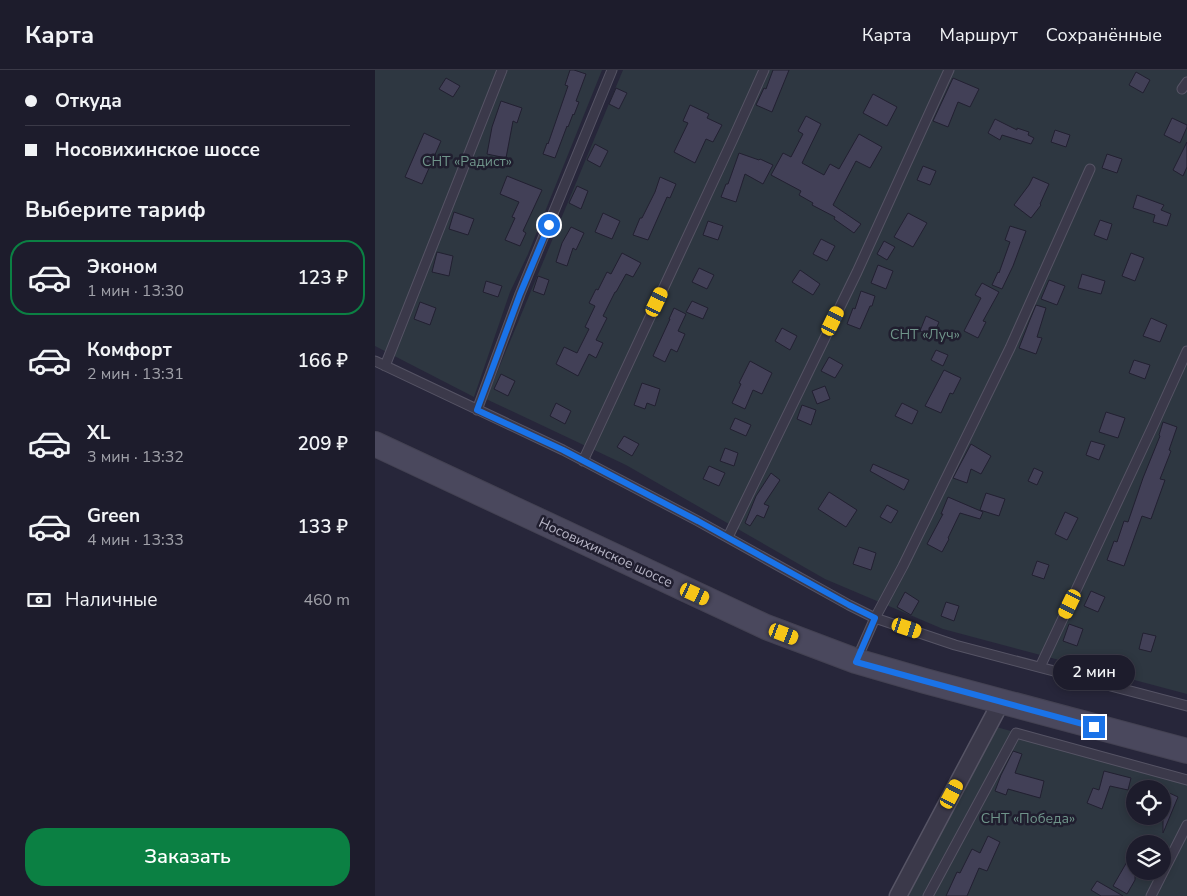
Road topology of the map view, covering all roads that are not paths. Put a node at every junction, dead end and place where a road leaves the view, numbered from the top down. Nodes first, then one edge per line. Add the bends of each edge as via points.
1 (502, 70) edge
2 (612, 70) edge
3 (763, 70) edge
4 (949, 70) edge
5 (1089, 169) dead end
6 (1187, 351) edge
7 (375, 361) edge
8 (385, 366) junction
9 (477, 410) junction
10 (375, 444) edge
11 (583, 461) junction
12 (727, 537) junction
13 (875, 618) junction
14 (856, 662) junction
15 (1040, 667) junction
16 (1001, 702) junction
17 (1187, 706) edge
18 (1187, 752) edge
19 (1187, 780) edge
20 (1187, 825) edge
21 (898, 896) edge
22 (928, 896) edge
23 (1151, 896) edge

1 - 8 lane
2 - 9 lane via 520,294
3 - 11 lane
4 - 12 lane via 857,272
5 - 13 lane via 1010,348
6 - 15 lane
7 - 8 lane
8 - 9 lane
9 - 11 lane
10 - 14 main road, Носовихинское шоссе via 766,627
11 - 12 lane
12 - 13 lane
13 - 14 lane
13 - 15 lane via 955,645
14 - 16 main road, Носовихинское шоссе
15 - 17 lane
16 - 18 main road, Носовихинское шоссе
16 - 21 street
19 - 22 lane via 1016,733
20 - 23 lane

